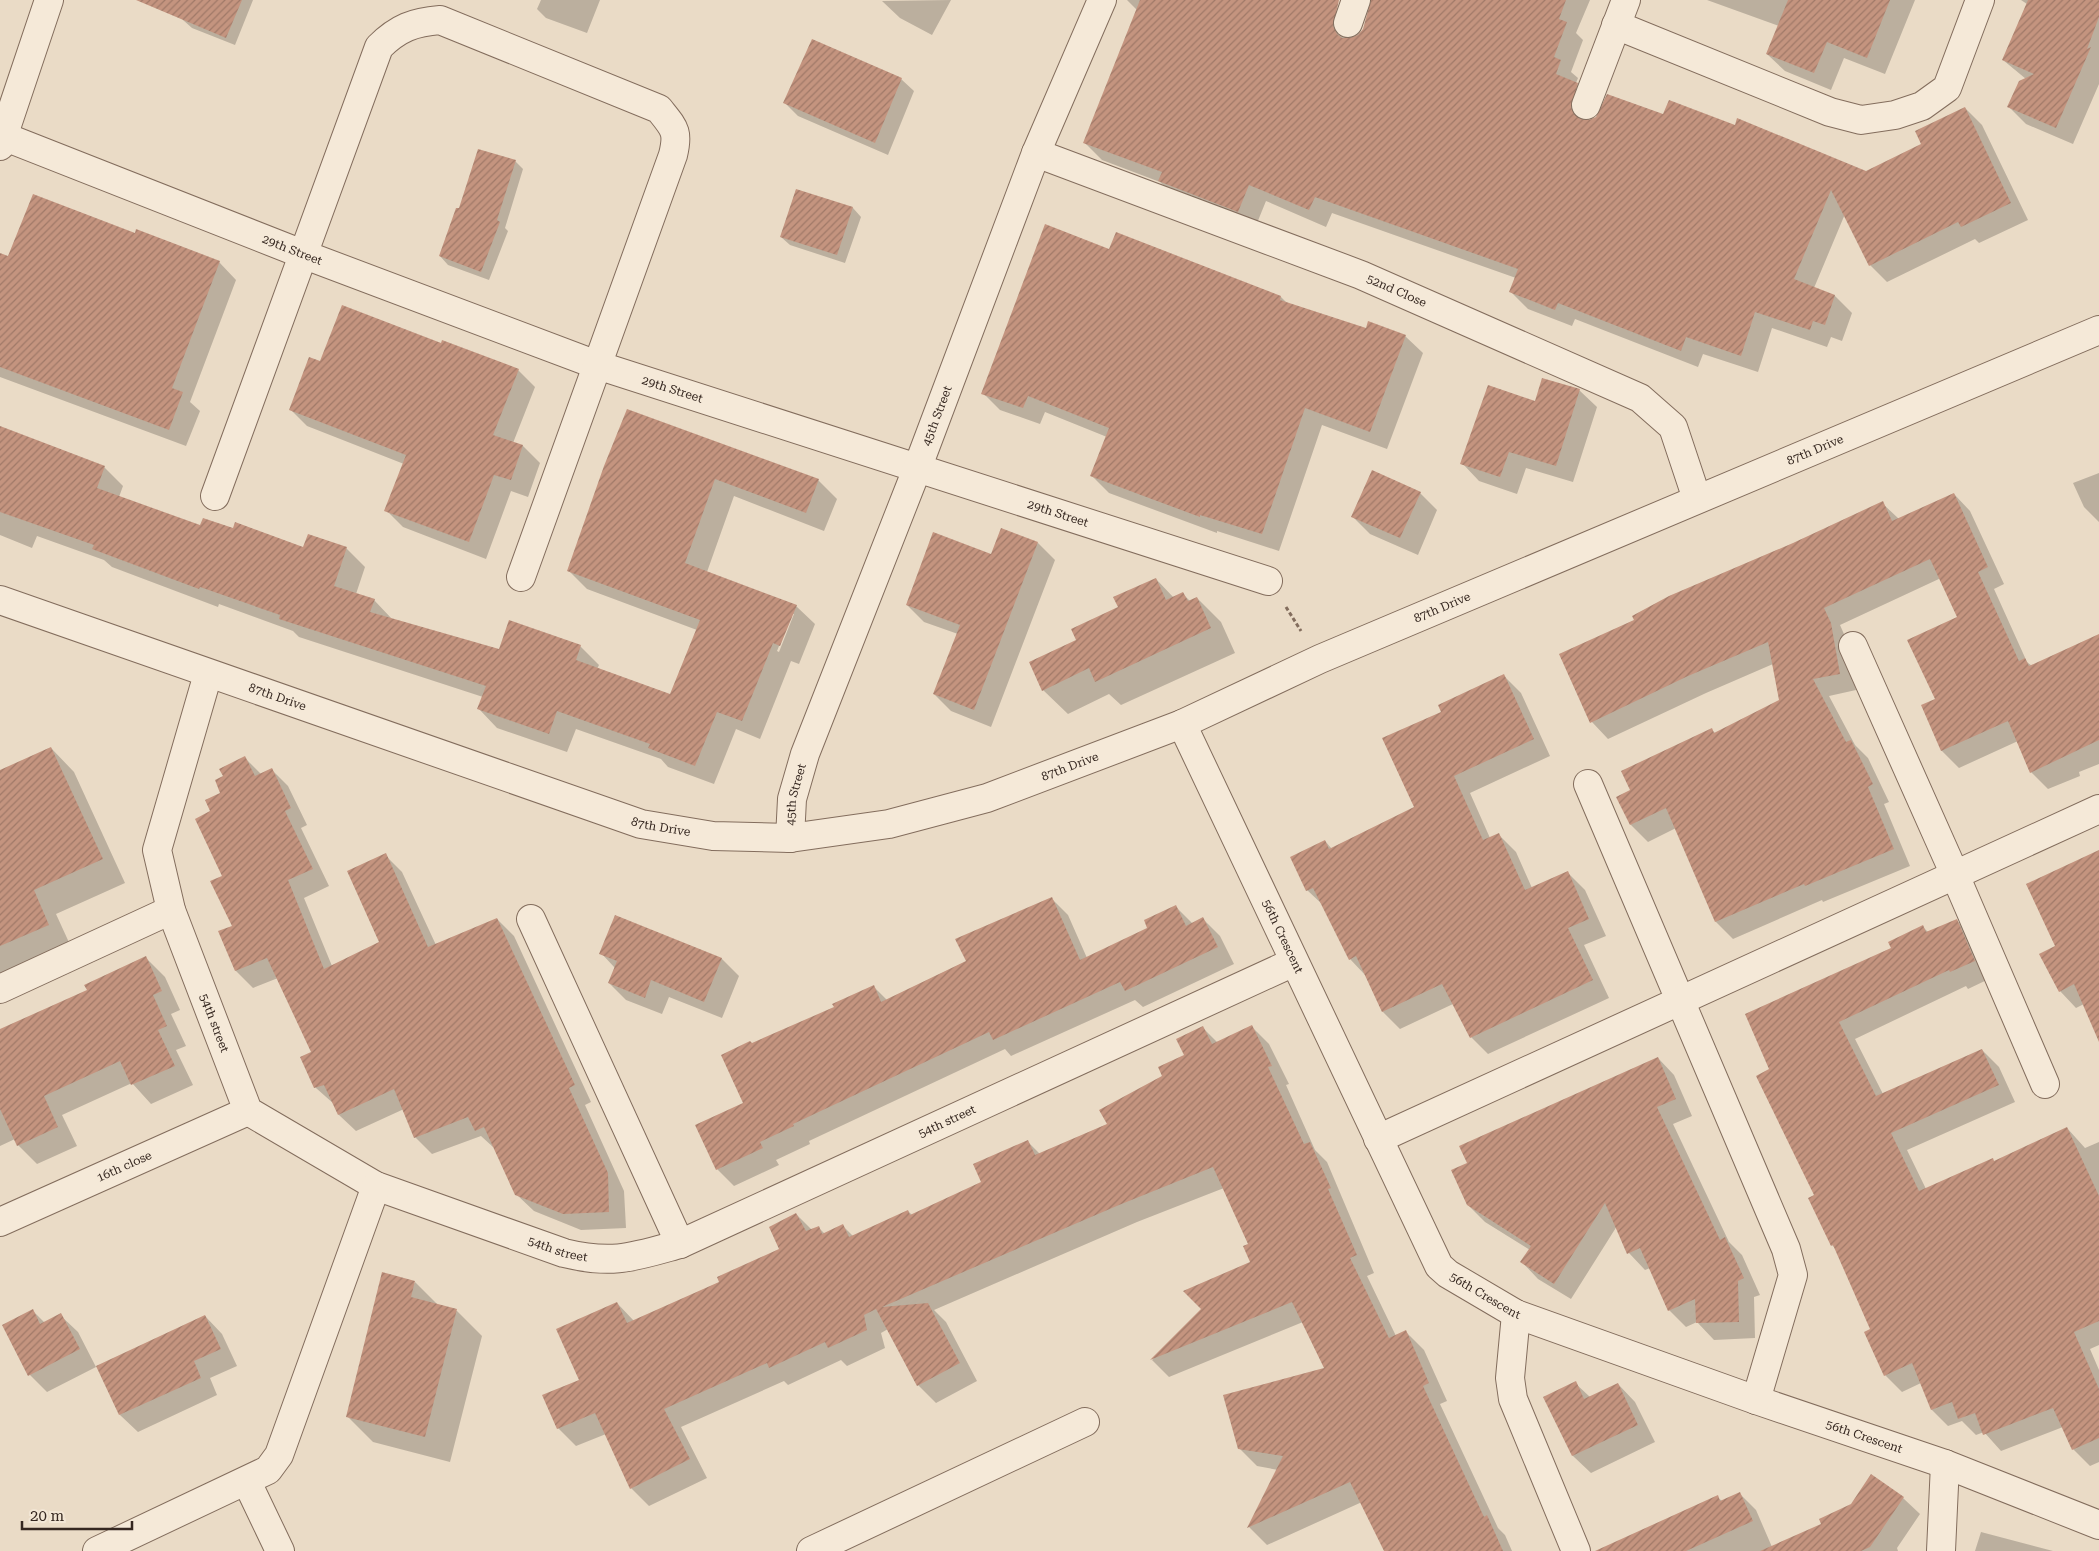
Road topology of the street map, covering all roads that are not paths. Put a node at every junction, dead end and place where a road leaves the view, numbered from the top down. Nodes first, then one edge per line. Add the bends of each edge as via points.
1 (49, 0) edge
2 (1102, 0) edge
3 (1626, 0) edge
4 (1980, 0) edge
5 (1616, 25) junction
6 (1586, 105) dead end
7 (1, 139) edge
8 (1036, 153) junction
9 (305, 255) junction
10 (2099, 330) edge
11 (597, 365) junction
12 (917, 469) junction
13 (215, 496) dead end
14 (1697, 499) junction
15 (521, 577) dead end
16 (1268, 581) road end
17 (0, 600) edge
18 (1852, 646) dead end
19 (208, 674) junction
20 (1182, 724) junction
21 (1588, 784) dead end
22 (2099, 809) edge
23 (790, 838) junction
24 (1956, 875) junction
25 (171, 910) junction
26 (531, 919) dead end
27 (1294, 962) junction
28 (0, 989) edge
29 (1680, 1000) junction
30 (2046, 1084) dead end
31 (248, 1111) junction
32 (1378, 1139) junction
33 (376, 1186) junction
34 (0, 1222) edge
35 (680, 1244) junction
36 (1516, 1314) junction
37 (1756, 1400) junction
38 (1085, 1422) dead end
39 (1945, 1464) junction
40 (247, 1482) junction
41 (2099, 1524) edge
42 (97, 1551) edge
43 (280, 1551) edge
44 (811, 1551) edge
45 (1576, 1551) edge
46 (1941, 1551) edge

1 - 7 street
2 - 8 street, 45th Street
3 - 5 street
4 - 5 street via 1946,88 1922,106 1895,116 1861,120 1830,112
5 - 6 street
7 - 9 street, 29th Street
8 - 12 street, 45th Street
8 - 14 street, 52nd Close via 1361,275 1640,398 1673,427
9 - 11 street, 29th Street
9 - 11 street via 379,47 405,26 440,20 659,109 671,124 677,138 673,155
9 - 13 street
10 - 14 street, 87th Drive
11 - 12 street, 29th Street
11 - 15 street
12 - 16 street, 29th Street
12 - 23 street, 45th Street via 804,754 792,799
14 - 20 street, 87th Drive via 1320,659
17 - 19 street, 87th Drive
18 - 24 street
19 - 23 street, 87th Drive via 641,824 713,836
19 - 25 street, 54th street via 157,850
20 - 23 street, 87th Drive via 987,798 889,824
20 - 27 street, 56th Crescent
21 - 29 street
22 - 24 street
24 - 29 street
24 - 30 street
25 - 28 street
25 - 31 street, 54th street
26 - 35 street
27 - 32 street, 56th Crescent
27 - 35 street, 54th street
29 - 32 street
29 - 37 street via 1786,1249 1793,1275
31 - 33 street, 54th street
31 - 34 street, 16th close
32 - 36 street, 56th Crescent via 1439,1266
33 - 35 street, 54th street via 589,1260 620,1260
33 - 40 street via 280,1455 268,1470
36 - 37 street, 56th Crescent
36 - 45 street via 1510,1378 1513,1399
37 - 39 street, 56th Crescent
38 - 44 street
39 - 41 street, 56th Crescent
39 - 46 street
40 - 42 street
40 - 43 street

